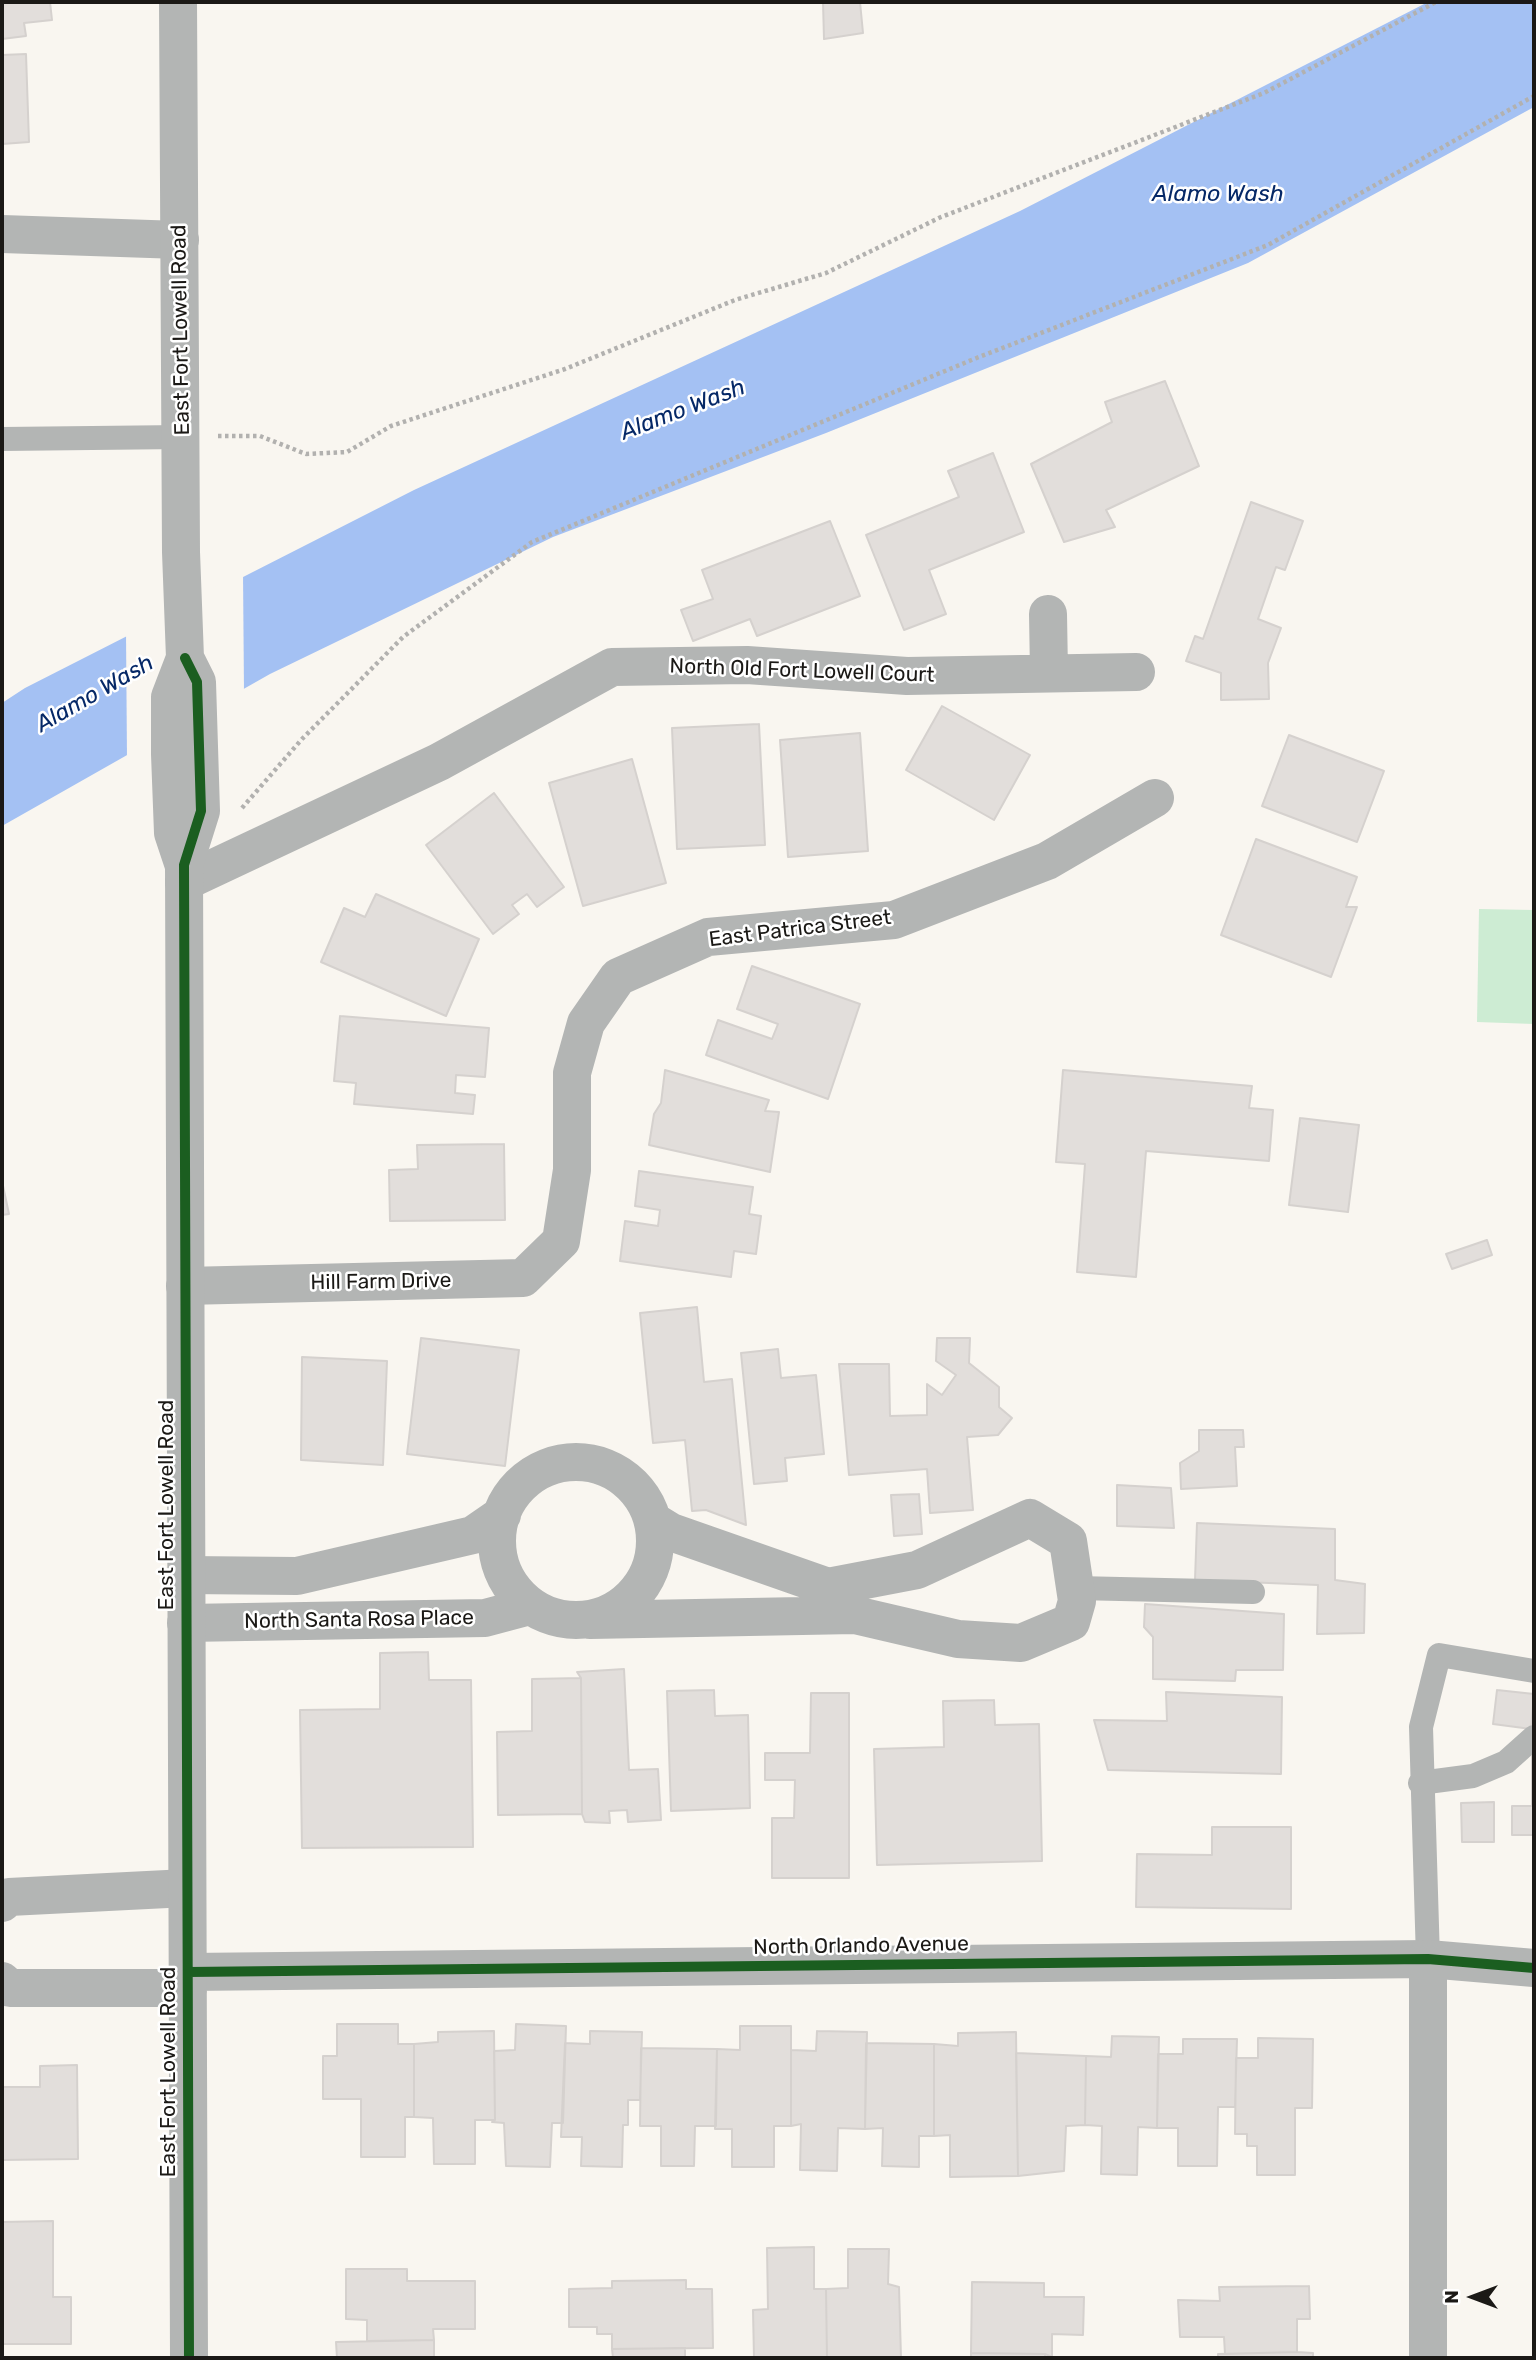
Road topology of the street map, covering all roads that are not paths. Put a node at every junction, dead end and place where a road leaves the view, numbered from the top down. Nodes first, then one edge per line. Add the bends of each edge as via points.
1 (178, 2) edge
2 (2, 234) edge
3 (180, 240) junction
4 (182, 437) junction
5 (2, 439) edge
6 (1048, 614) dead end
7 (1049, 672) junction
8 (1136, 672) dead end
9 (1155, 798) dead end
10 (184, 874) junction
11 (561, 1241) joint
12 (185, 1286) junction
13 (502, 1515) junction
14 (653, 1521) junction
15 (186, 1575) junction
16 (1076, 1588) junction
17 (1253, 1592) dead end
18 (530, 1606) junction
19 (590, 1620) junction
20 (186, 1623) junction
21 (1534, 1671) edge
22 (1534, 1737) edge
23 (1420, 1783) junction
24 (187, 1888) junction
25 (2, 1903) edge
26 (1428, 1959) junction
27 (1534, 1968) edge
28 (188, 1980) junction
29 (2, 1981) edge
30 (189, 2358) edge
31 (1429, 2358) edge

1 - 3 street, East Fort Lowell Road
2 - 3 street
3 - 4 street, East Fort Lowell Road
4 - 5 lane
4 - 10 street, East Fort Lowell Road via 185,658 197,682 173,833
6 - 7 street
7 - 8 street, North Old Fort Lowell Court
7 - 10 street, North Old Fort Lowell Court via 907,676 747,665 611,667 439,762
9 - 11 street, East Patrica Street via 1047,861 894,920 708,937 618,977 586,1023 572,1073 572,1170
10 - 12 street, East Fort Lowell Road
11 - 12 street, Hill Farm Drive via 523,1278
12 - 15 street, East Fort Lowell Road
13 - 14 street via 514,1492 532,1475 550,1466 583,1462 600,1465 631,1483
13 - 15 street via 473,1535 297,1576
13 - 18 street via 498,1548 502,1569 513,1590
14 - 16 street via 671,1532 828,1587 917,1570 1030,1518 1068,1541
14 - 19 street via 655,1554 642,1586 620,1608
15 - 20 street, East Fort Lowell Road
16 - 17 lane
16 - 19 street via 1071,1622 1021,1643 958,1639 855,1615
18 - 19 street via 555,1618
18 - 20 street, North Santa Rosa Place via 485,1618
20 - 24 street, East Fort Lowell Road
21 - 23 lane via 1439,1655 1421,1727
22 - 23 lane via 1495,1767 1472,1776
23 - 26 lane
24 - 25 street via 9,1897
24 - 28 street, East Fort Lowell Road
26 - 27 street, North Orlando Avenue
26 - 28 street, North Orlando Avenue
26 - 31 street
28 - 29 street, North Orlando Avenue via 10,1987
28 - 30 street, East Fort Lowell Road

